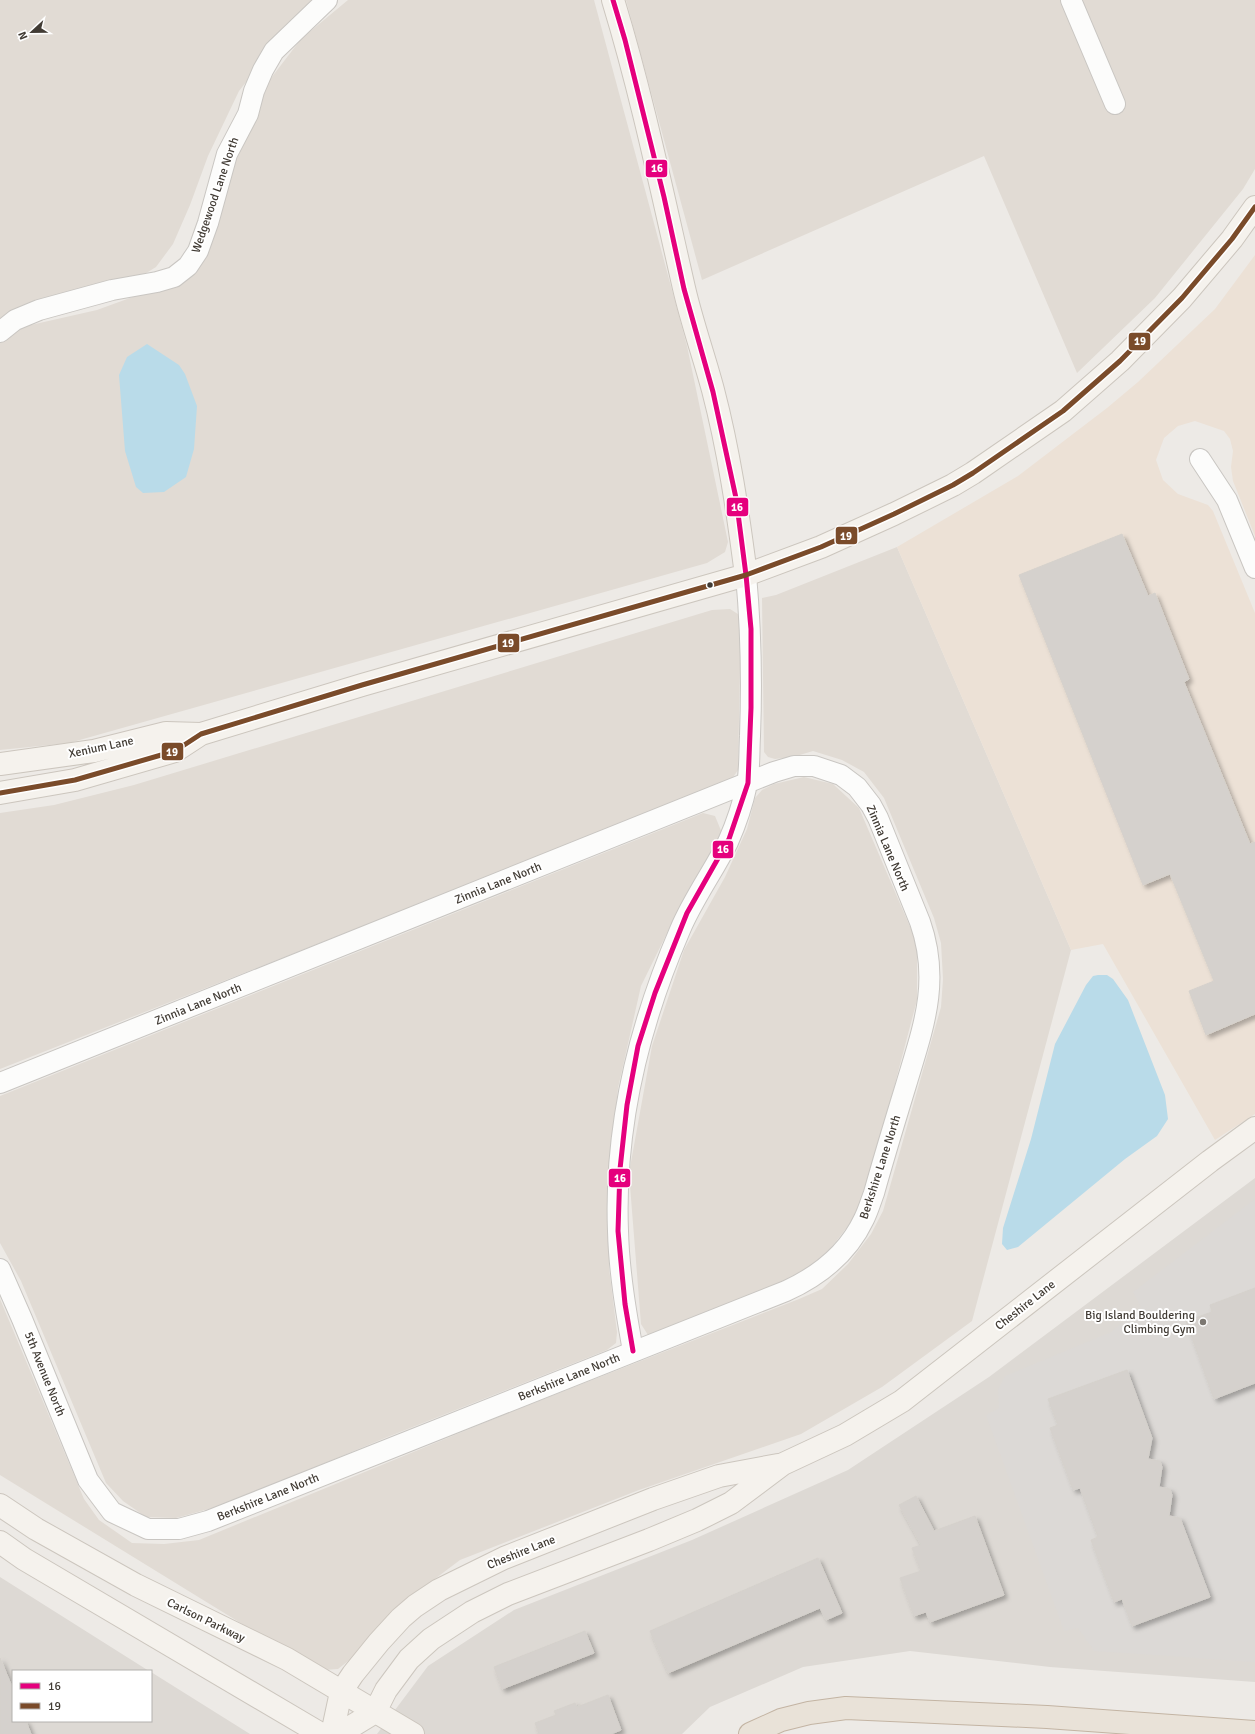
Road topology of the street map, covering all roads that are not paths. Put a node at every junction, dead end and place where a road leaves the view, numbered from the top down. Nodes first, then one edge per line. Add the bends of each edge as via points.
1 (327, 0) edge
2 (613, 0) edge
3 (1071, 0) edge
4 (1115, 104) dead end
5 (1255, 206) edge
6 (0, 332) edge
7 (1200, 459) dead end
8 (1255, 568) edge
9 (746, 575) junction
10 (202, 734) junction
11 (0, 764) edge
12 (748, 783) junction
13 (0, 792) edge
14 (920, 922) joint
15 (0, 1083) edge
16 (1255, 1128) edge
17 (0, 1269) edge
18 (633, 1351) junction
19 (783, 1464) junction
20 (88, 1480) joint
21 (0, 1505) edge
22 (0, 1542) edge
23 (341, 1692) junction
24 (375, 1712) junction
25 (1255, 1732) edge
26 (321, 1734) edge
27 (332, 1734) edge
28 (339, 1734) edge
29 (413, 1734) edge
30 (750, 1734) edge

1 - 6 street, Wedgewood Lane North via 274,51 263,70 248,114 227,154 198,251 188,266 174,276 157,282 112,290 39,310 15,320
2 - 9 main road via 664,197 684,289 713,392 736,498
3 - 4 street
5 - 9 main road, Xenium Lane via 1206,271 1162,319 1063,412 972,473 928,498 821,546
7 - 8 street via 1227,500
9 - 10 main road, Xenium Lane via 362,685
9 - 12 street via 751,629
10 - 11 main road, Xenium Lane via 166,733 94,751
10 - 13 main road, Xenium Lane via 175,751 75,780
12 - 14 street, Zinnia Lane North via 786,768 803,765 822,768 849,780 871,805
12 - 15 street, Zinnia Lane North
12 - 18 street via 729,839 687,913 663,970 648,1012 634,1066 621,1150 618,1189 618,1231 625,1304
14 - 18 street, Berkshire Lane North via 930,962 926,1014 874,1193 864,1219 850,1242 832,1262 799,1285
16 - 19 main road, Cheshire Lane via 902,1401 844,1435
17 - 20 street, 5th Avenue North
18 - 20 street, Berkshire Lane North via 208,1521 179,1529 148,1529 112,1512
19 - 23 main road, Cheshire Lane via 719,1476 653,1499 504,1558 455,1581 425,1599 401,1618
19 - 24 main road, Cheshire Lane via 731,1502 697,1520 508,1594 472,1612 437,1635 409,1659 386,1690
21 - 23 main road, Carlson Parkway via 36,1529 136,1585 287,1660
22 - 26 main road via 24,1559
23 - 24 main road, Carlson Parkway
23 - 27 main road, Cheshire Lane
24 - 28 main road
24 - 29 main road, Carlson Parkway
25 - 30 highway via 1047,1717 846,1708 781,1720

